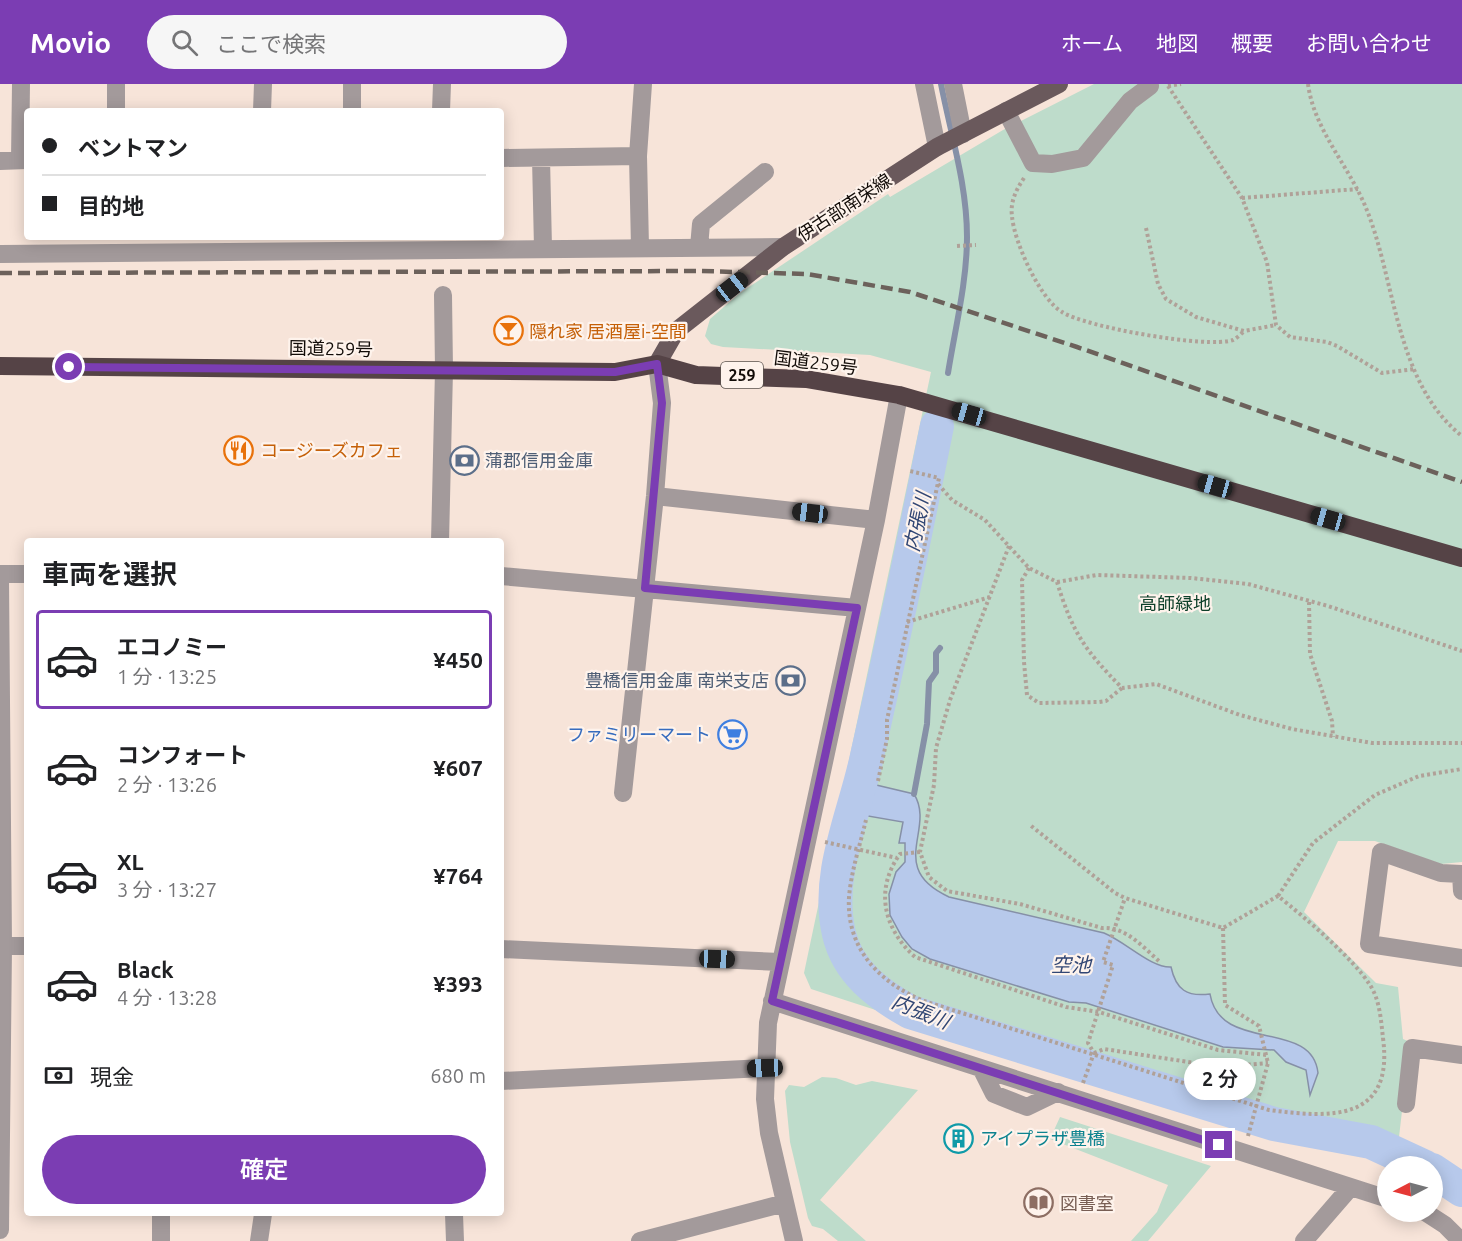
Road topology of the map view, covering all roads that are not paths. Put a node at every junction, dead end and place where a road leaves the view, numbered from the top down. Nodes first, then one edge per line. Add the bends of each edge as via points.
1 (21, 84) edge
2 (116, 84) edge
3 (263, 84) edge
4 (352, 84) edge
5 (442, 84) edge
6 (644, 84) edge
7 (924, 84) edge
8 (953, 84) edge
9 (1059, 84) edge
10 (1155, 85) edge
11 (116, 108) edge
12 (262, 108) edge
13 (352, 108) edge
14 (441, 108) edge
15 (1006, 111) junction
16 (963, 134) junction
17 (939, 146) junction
18 (638, 156) junction
19 (504, 158) edge
20 (542, 158) junction
21 (24, 160) edge
22 (0, 161) edge
23 (765, 172) dead end
24 (372, 243) edge
25 (457, 243) edge
26 (36, 245) edge
27 (121, 245) edge
28 (205, 245) edge
29 (290, 245) edge
30 (699, 247) junction
31 (783, 247) junction
32 (543, 248) junction
33 (640, 248) junction
34 (0, 254) edge
35 (443, 295) dead end
36 (657, 364) junction
37 (0, 366) edge
38 (444, 370) junction
39 (899, 395) junction
40 (655, 496) junction
41 (876, 520) junction
42 (440, 538) edge
43 (1462, 558) edge
44 (0, 574) edge
45 (24, 574) edge
46 (504, 576) edge
47 (0, 579) edge
48 (645, 588) junction
49 (857, 608) junction
50 (1, 729) edge
51 (623, 793) dead end
52 (1462, 891) edge
53 (2, 946) edge
54 (24, 946) edge
55 (504, 949) edge
56 (1462, 958) edge
57 (780, 962) junction
58 (772, 1001) junction
59 (1462, 1051) edge
60 (765, 1068) junction
61 (504, 1081) edge
62 (1406, 1104) dead end
63 (1349, 1189) junction
64 (1377, 1196) edge
65 (785, 1203) junction
66 (161, 1216) edge
67 (263, 1216) edge
68 (454, 1216) edge
69 (1440, 1222) edge
70 (0, 1230) edge
71 (161, 1241) edge
72 (259, 1241) edge
73 (455, 1241) edge
74 (640, 1241) edge
75 (794, 1241) edge
76 (1304, 1241) edge
77 (1461, 1241) edge

1 - 21 street
2 - 11 street
3 - 12 street
4 - 13 street
5 - 14 street
6 - 18 street
7 - 17 street
8 - 16 street
9 - 15 main road, 伊古部南栄線
10 - 15 street via 1130,101 1083,158 1052,164 1033,163
15 - 16 main road, 伊古部南栄線
16 - 17 main road, 伊古部南栄線
17 - 31 main road, 伊古部南栄線
18 - 20 street
18 - 33 street
19 - 20 street
20 - 32 street
21 - 22 street
23 - 30 street via 701,224
24 - 25 street
24 - 29 street
25 - 32 street
26 - 27 street
26 - 34 street
27 - 28 street
28 - 29 street
30 - 31 street
30 - 33 street
31 - 36 main road, 伊古部南栄線 via 676,331
32 - 33 street
35 - 38 street
36 - 38 highway, 国道259号 / 259 via 615,372
36 - 39 highway, 国道259号 / 259 via 696,375 806,379
36 - 40 street via 662,403
37 - 38 highway, 国道259号 / 259
38 - 42 street
39 - 41 street
39 - 43 highway, 国道259号 / 259
40 - 41 street
40 - 48 street
41 - 49 street
44 - 45 street
46 - 48 street
47 - 50 street
48 - 49 street
48 - 51 street
49 - 57 street
50 - 53 street
52 - 56 street via 1461,874 1441,873 1382,852 1369,944
53 - 54 street
53 - 70 street
55 - 57 street
57 - 58 street
58 - 60 street
58 - 63 street
59 - 62 street via 1413,1047
60 - 61 street
60 - 65 street via 769,1133
63 - 64 street
63 - 76 street
65 - 74 street
65 - 75 street
66 - 71 street
67 - 72 street
68 - 73 street
69 - 77 street

